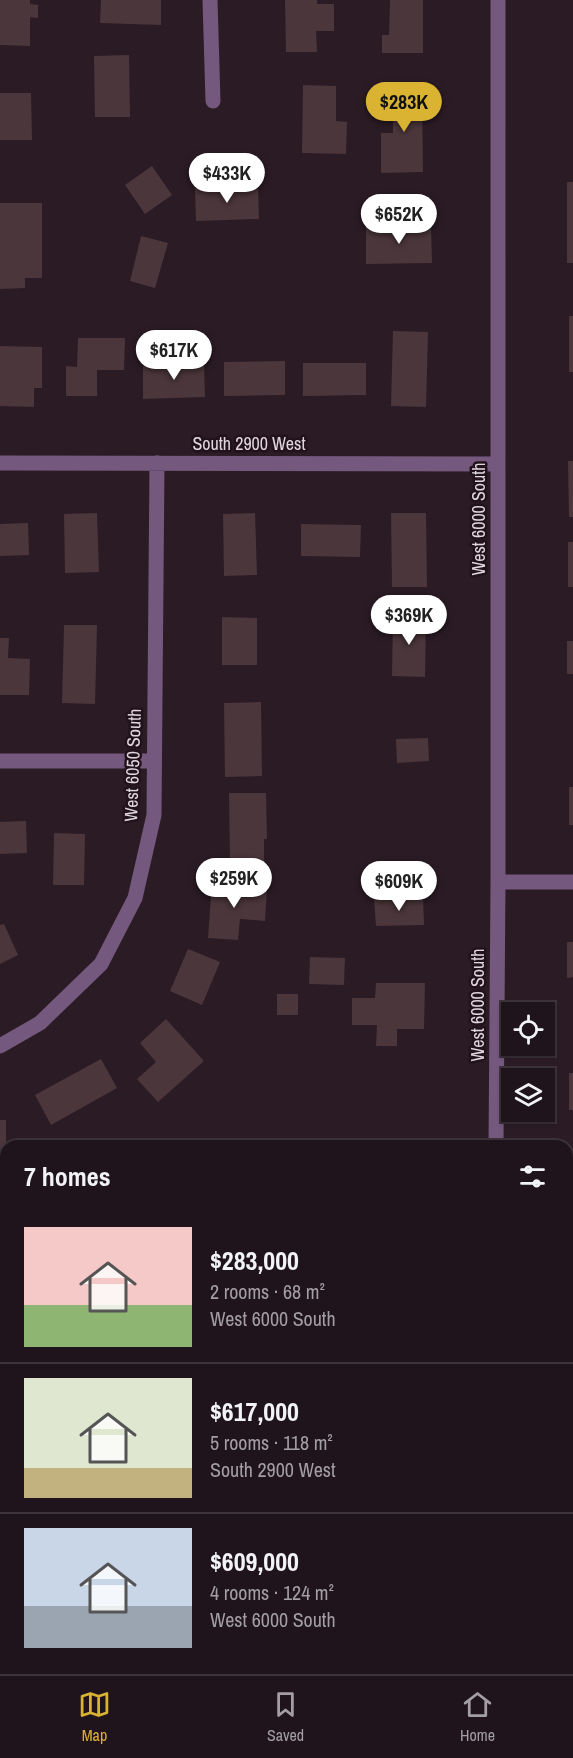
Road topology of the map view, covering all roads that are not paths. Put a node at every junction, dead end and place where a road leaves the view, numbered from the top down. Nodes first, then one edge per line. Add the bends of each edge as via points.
1 (210, 0) edge
2 (498, 0) edge
3 (213, 101) dead end
4 (0, 463) edge
5 (157, 463) junction
6 (498, 464) junction
7 (0, 760) edge
8 (154, 761) junction
9 (498, 882) junction
10 (573, 882) edge
11 (0, 1046) edge
12 (496, 1140) edge

1 - 3 street
2 - 6 street, West 6000 South
4 - 5 street, South 2900 West
5 - 6 street, South 2900 West
5 - 8 street, West 6050 South
6 - 9 street, West 6000 South
7 - 8 street
8 - 11 street, West 6050 South via 154,815 135,898 100,964 40,1023
9 - 10 street
9 - 12 street, West 6000 South

